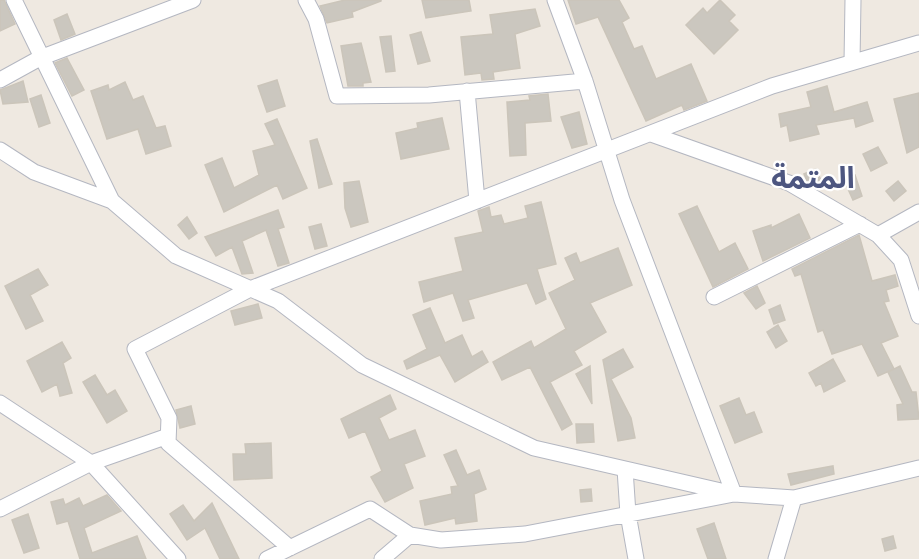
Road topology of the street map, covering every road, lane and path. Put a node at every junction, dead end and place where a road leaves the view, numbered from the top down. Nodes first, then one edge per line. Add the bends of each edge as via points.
1 (14, 0) edge
2 (193, 0) edge
3 (306, 0) edge
4 (555, 0) edge
5 (853, 0) edge
6 (919, 43) edge
7 (40, 58) junction
8 (852, 62) junction
9 (0, 80) edge
10 (585, 81) junction
11 (467, 92) junction
12 (651, 134) junction
13 (0, 150) edge
14 (607, 152) junction
15 (112, 201) junction
16 (477, 201) junction
17 (919, 212) edge
18 (860, 224) junction
19 (878, 235) junction
20 (250, 289) junction
21 (714, 297) dead end
22 (919, 316) edge
23 (0, 403) edge
24 (168, 436) junction
25 (91, 463) junction
26 (919, 468) edge
27 (625, 469) junction
28 (734, 494) junction
29 (794, 498) junction
30 (0, 508) edge
31 (628, 514) junction
32 (410, 535) junction
33 (780, 544) junction
34 (290, 548) junction
35 (178, 559) edge
36 (267, 559) edge
37 (382, 559) edge
38 (636, 559) edge
39 (776, 559) edge
40 (789, 559) edge

1 - 7 street
2 - 7 street
3 - 11 street via 316,19 337,96
4 - 10 street
5 - 8 street
6 - 8 street
7 - 9 street
7 - 15 street
8 - 12 street via 772,86
10 - 11 street
10 - 14 street
11 - 16 street
12 - 14 street
12 - 18 street via 789,183
13 - 15 street via 34,172
14 - 16 street
14 - 28 street via 621,200
15 - 20 street via 176,256
16 - 20 street
17 - 19 street
18 - 19 street
18 - 21 street
19 - 22 street via 901,260
20 - 24 street via 135,350 169,418
20 - 27 street via 278,301 362,364 534,448
23 - 25 street
24 - 25 street
24 - 34 street via 168,443
25 - 30 street
25 - 35 street
26 - 29 street
27 - 28 street
27 - 31 street
28 - 29 street
28 - 31 street
29 - 33 street
31 - 32 street via 525,534 441,540
31 - 38 street
32 - 34 street via 370,509
32 - 37 street
33 - 39 street
33 - 40 street
34 - 36 street

